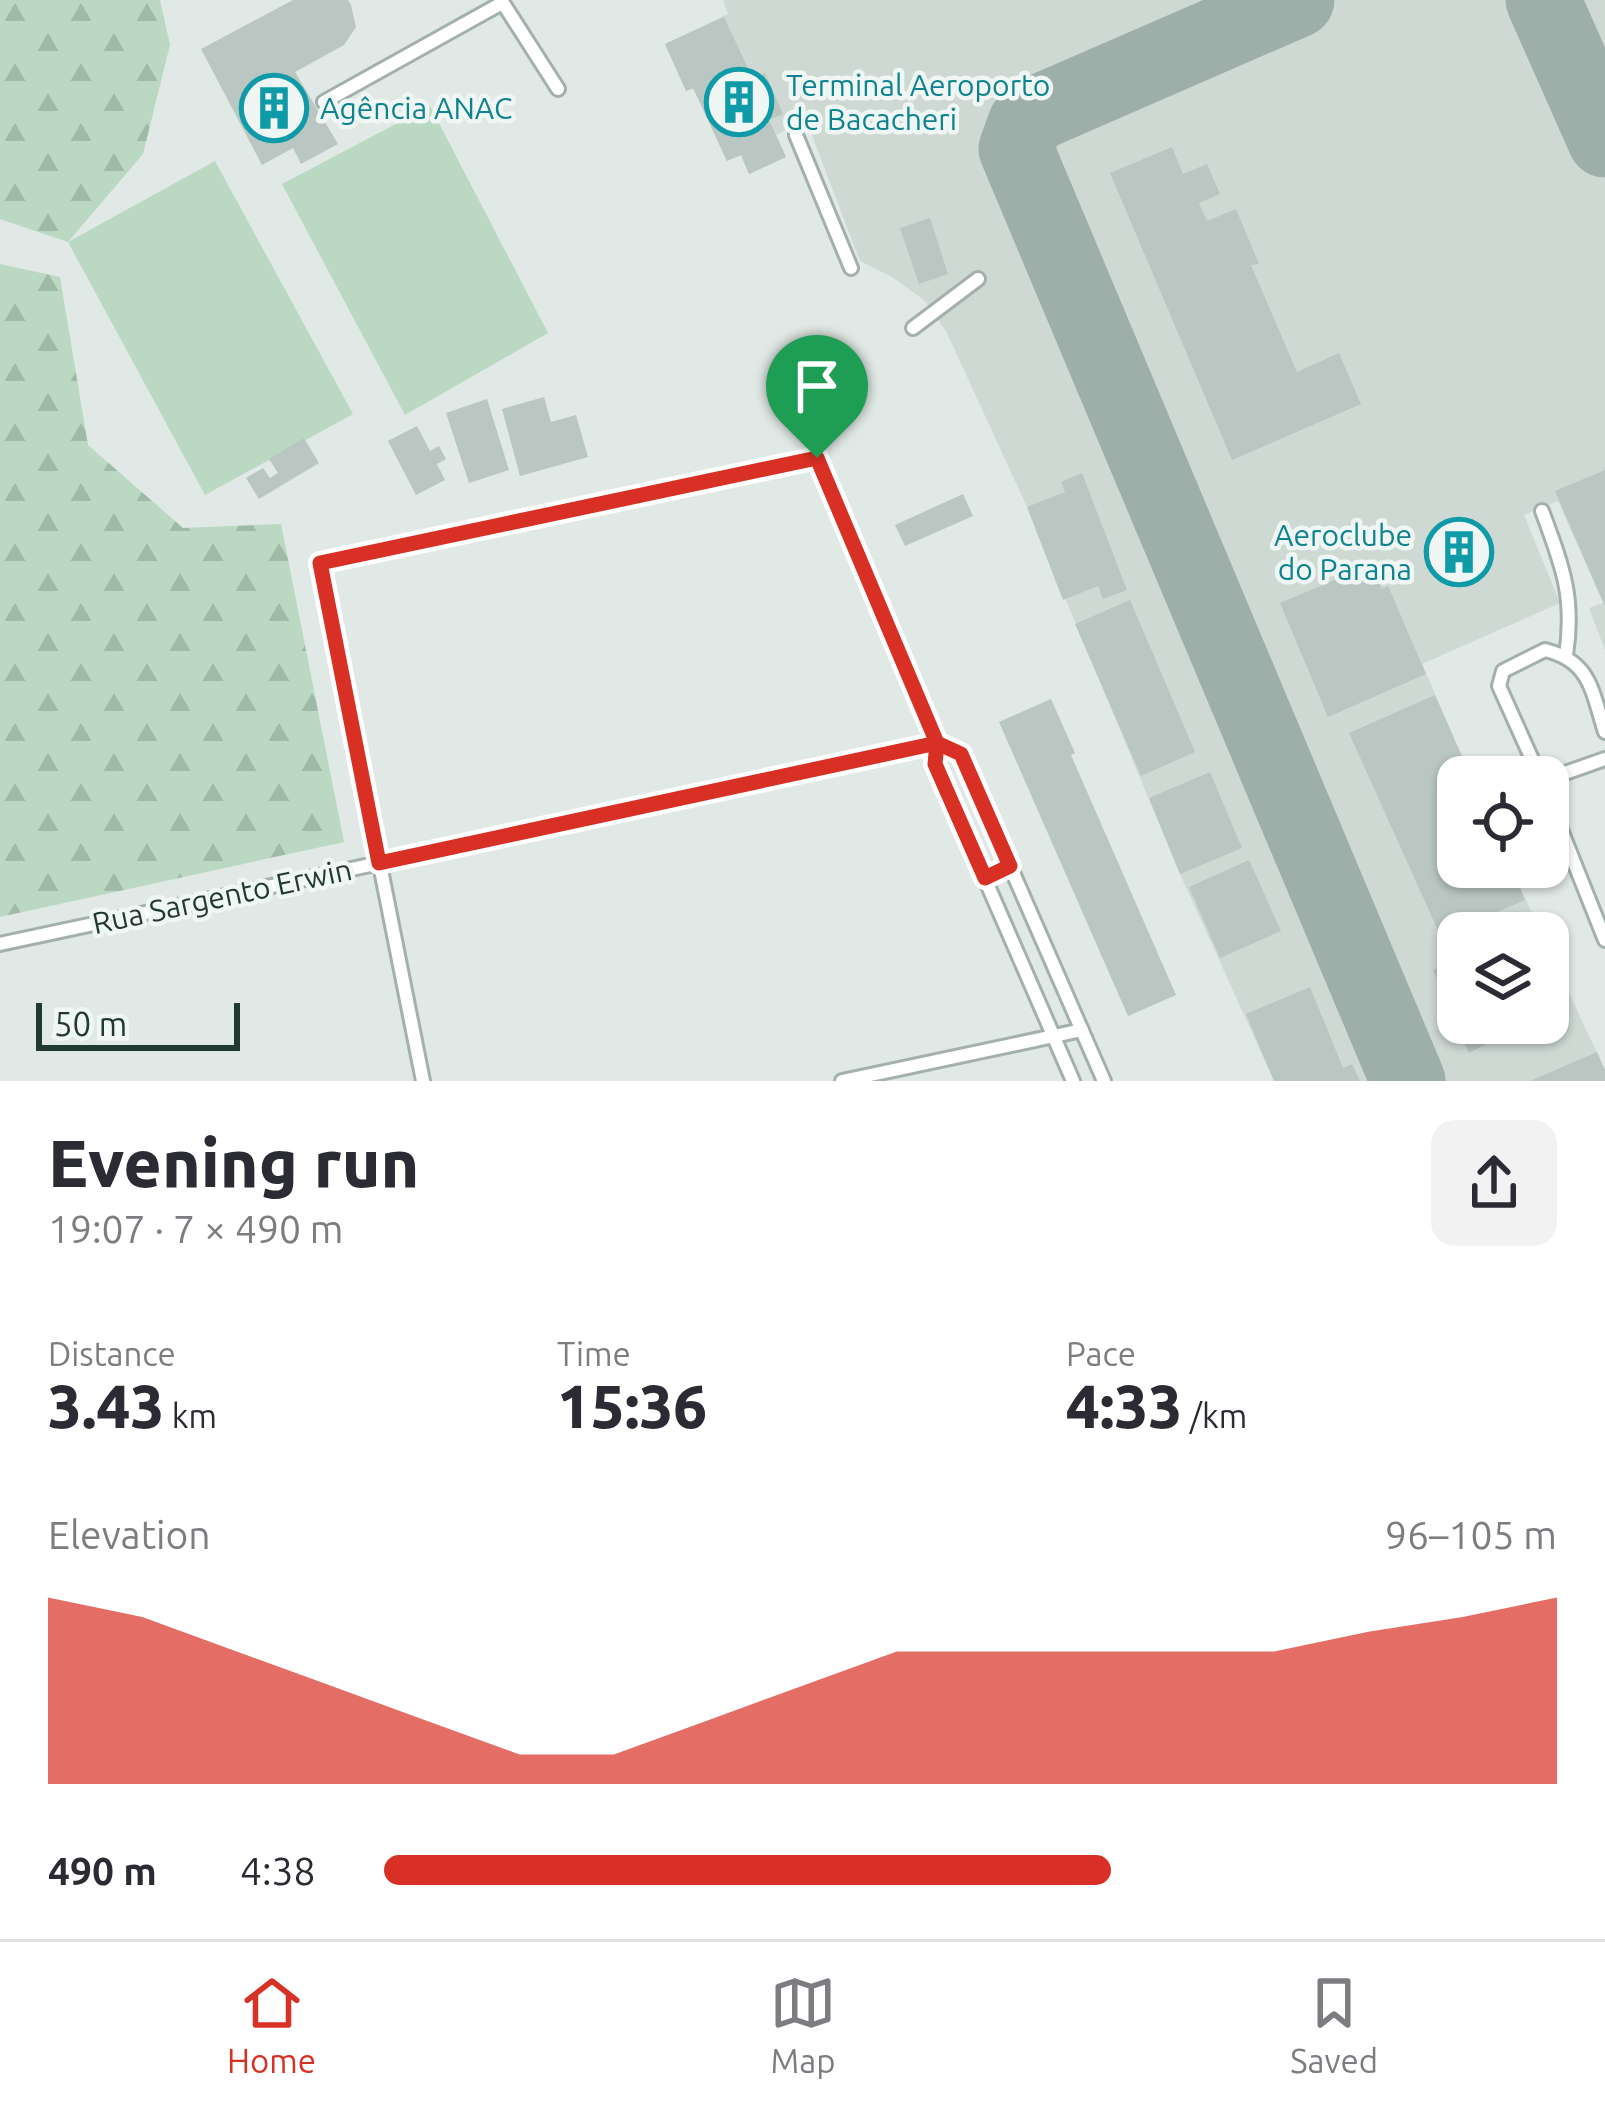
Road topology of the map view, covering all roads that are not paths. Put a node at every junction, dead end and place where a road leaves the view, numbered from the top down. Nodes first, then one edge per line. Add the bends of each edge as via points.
1 (501, 2) edge
2 (558, 89) dead end
3 (324, 102) dead end
4 (796, 135) dead end
5 (851, 268) dead end
6 (978, 279) dead end
7 (913, 328) dead end
8 (1542, 511) dead end
9 (1566, 655) junction
10 (1605, 732) edge
11 (937, 743) junction
12 (1533, 756) edge
13 (1605, 759) edge
14 (1569, 770) edge
15 (1569, 850) edge
16 (379, 863) junction
17 (1010, 866) junction
18 (985, 878) junction
19 (1605, 940) edge
20 (0, 944) edge
21 (1082, 1030) junction
22 (1054, 1035) junction
23 (423, 1081) edge
24 (842, 1081) edge
25 (1073, 1081) edge
26 (1105, 1081) edge

1 - 2 lane
1 - 3 lane
4 - 5 lane
6 - 7 lane
8 - 9 lane via 1567,577
9 - 10 lane via 1588,676
9 - 12 lane via 1545,650 1503,671 1499,686
11 - 16 lane, Rua Sargento Erwin
11 - 16 lane via 817,458 320,563
11 - 17 lane via 961,754
11 - 18 lane via 935,764
13 - 14 lane
15 - 19 lane
16 - 20 lane, Rua Sargento Erwin
16 - 23 lane
17 - 18 lane
17 - 21 lane
18 - 22 lane
21 - 22 lane
21 - 26 lane
22 - 24 lane
22 - 25 lane

